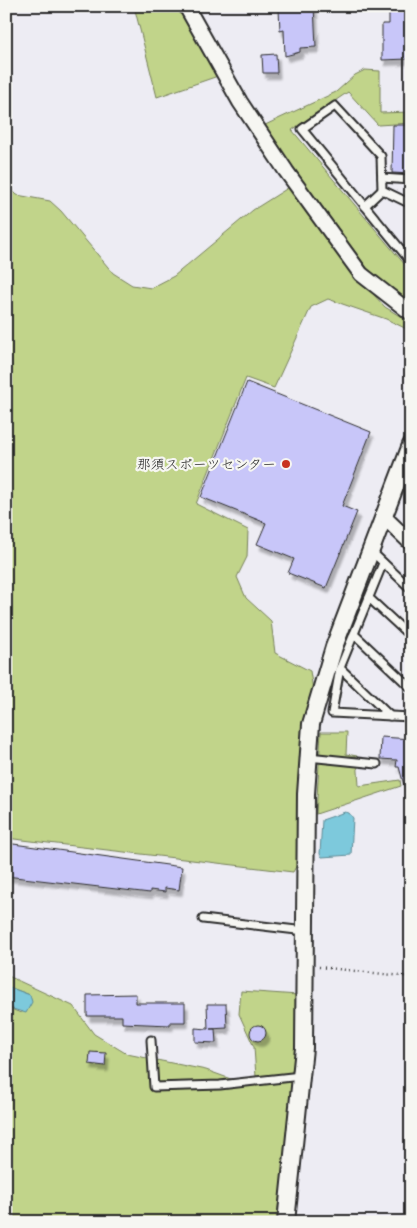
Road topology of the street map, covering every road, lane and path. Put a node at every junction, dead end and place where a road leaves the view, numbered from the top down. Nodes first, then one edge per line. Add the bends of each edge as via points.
1 (186, 6) edge
2 (382, 178) junction
3 (411, 180) edge
4 (382, 190) junction
5 (411, 204) edge
6 (364, 206) junction
7 (411, 262) edge
8 (411, 313) edge
9 (411, 445) edge
10 (383, 516) junction
11 (411, 543) edge
12 (370, 550) junction
13 (383, 563) junction
14 (411, 589) edge
15 (369, 598) junction
16 (354, 634) junction
17 (411, 637) edge
18 (340, 668) junction
19 (411, 688) edge
20 (390, 716) junction
21 (411, 717) edge
22 (308, 757) junction
23 (377, 764) dead end
24 (203, 919) dead end
25 (305, 931) junction
26 (305, 966) junction
27 (411, 977) edge
28 (151, 1040) dead end
29 (301, 1076) junction
30 (286, 1222) edge

1 - 8 street via 286,171 361,274
2 - 3 lane
2 - 4 lane
2 - 6 lane via 380,156 335,106 302,129
4 - 5 lane
4 - 6 lane
6 - 7 lane
9 - 10 street
10 - 11 street
10 - 12 street
12 - 13 lane
12 - 22 street via 322,682 311,724
13 - 14 lane
13 - 15 lane
15 - 16 lane
15 - 17 lane
16 - 18 lane
16 - 19 lane
18 - 20 lane
18 - 20 lane via 332,713
20 - 21 lane
22 - 23 lane
22 - 25 street
24 - 25 lane
25 - 26 street
26 - 27 path
26 - 29 street
28 - 29 lane via 154,1087 220,1085
29 - 30 street

